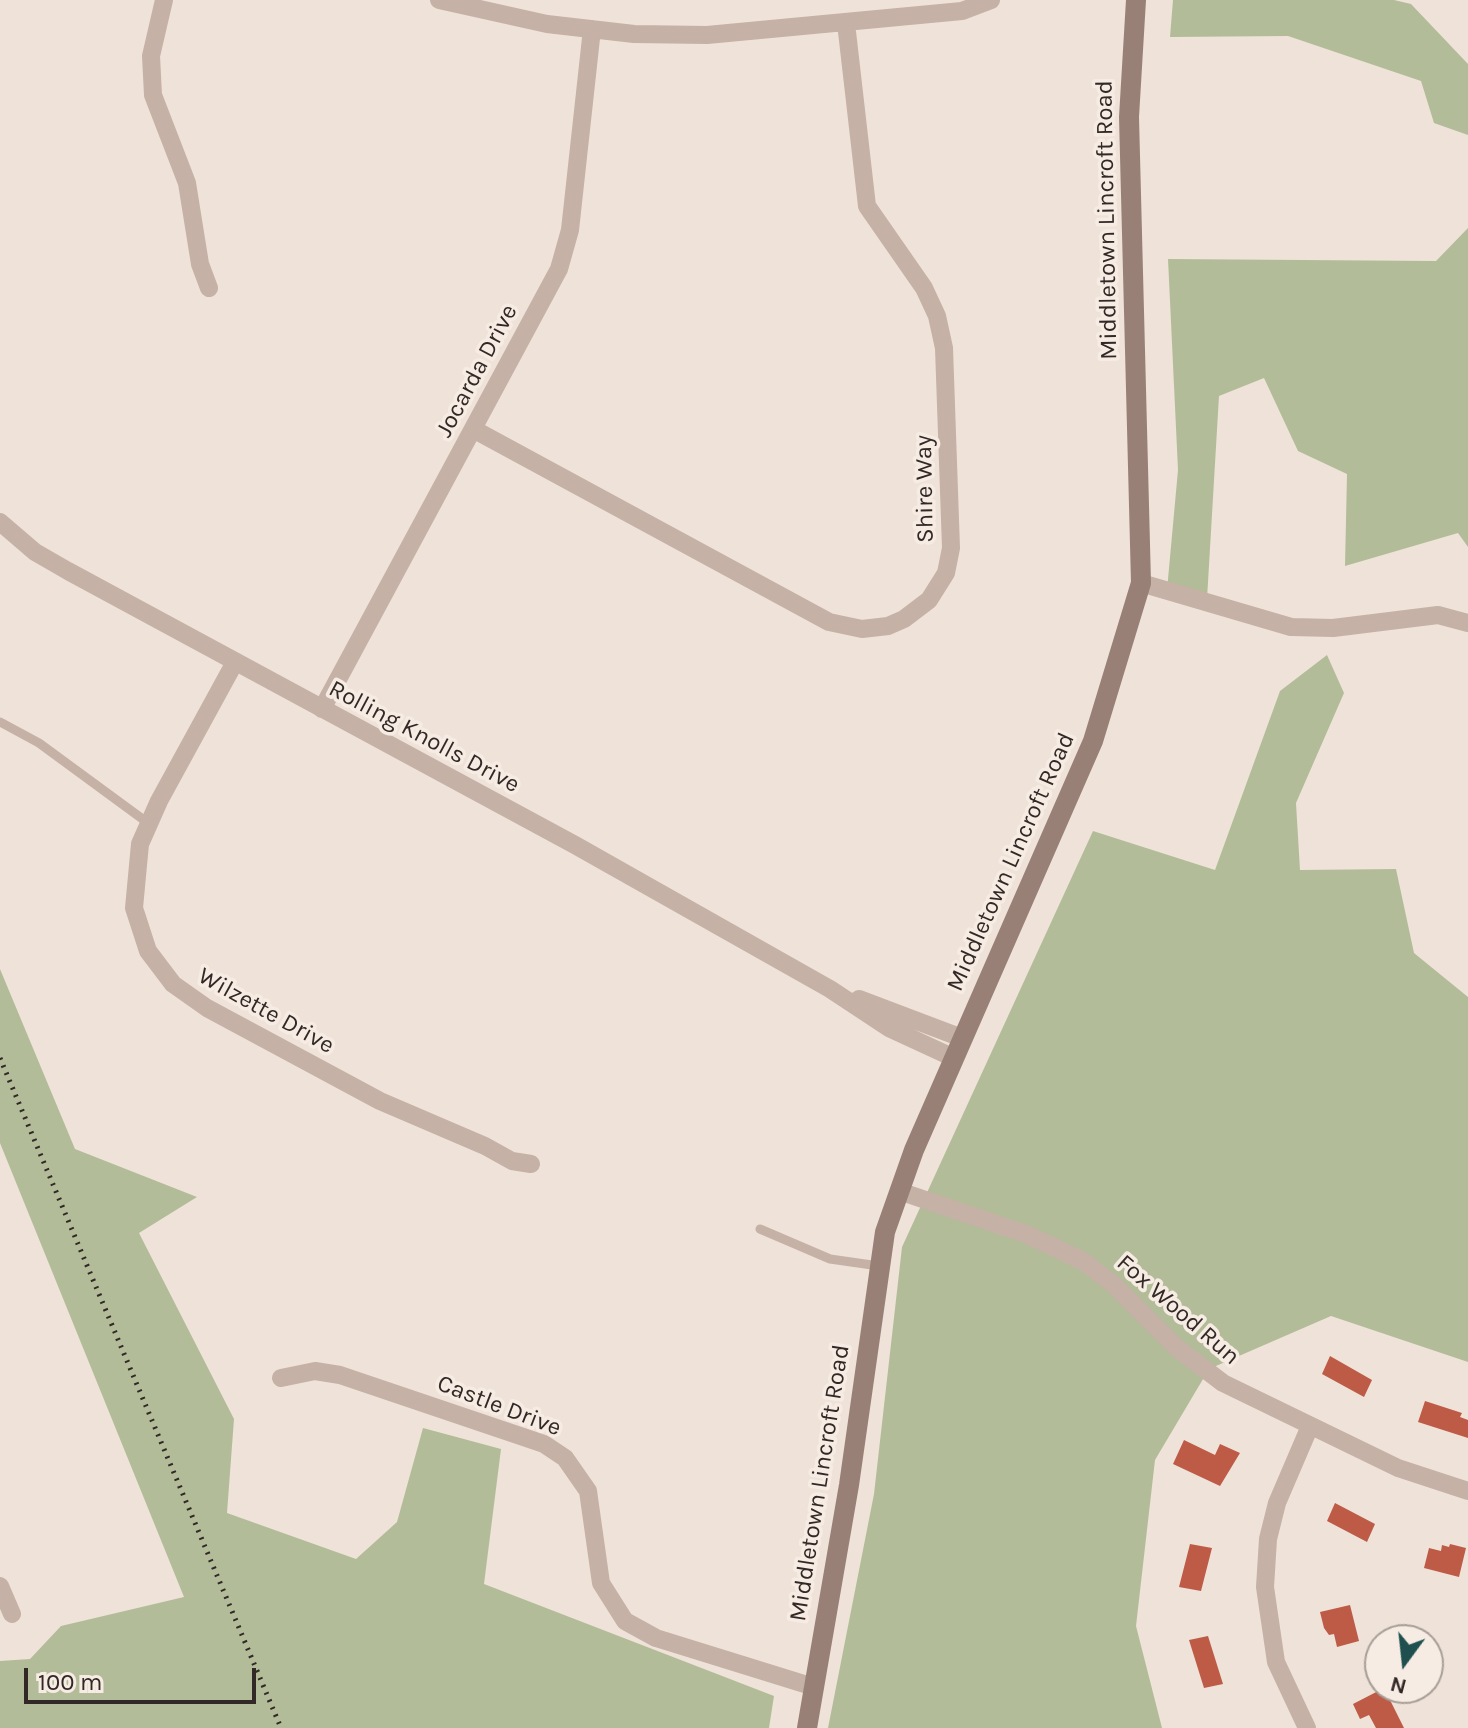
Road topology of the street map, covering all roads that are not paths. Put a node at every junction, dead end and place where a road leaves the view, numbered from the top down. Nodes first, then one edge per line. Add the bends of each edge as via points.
1 (164, 0) edge
2 (439, 0) edge
3 (991, 0) edge
4 (1136, 0) edge
5 (846, 23) junction
6 (592, 29) junction
7 (209, 288) dead end
8 (473, 429) junction
9 (0, 522) edge
10 (1141, 583) junction
11 (1468, 623) edge
12 (235, 662) junction
13 (322, 709) junction
14 (0, 722) edge
15 (148, 823) junction
16 (958, 1048) junction
17 (531, 1164) dead end
18 (899, 1191) junction
19 (760, 1229) dead end
20 (879, 1266) junction
21 (281, 1378) dead end
22 (1310, 1426) junction
23 (1468, 1491) edge
24 (0, 1586) edge
25 (12, 1614) dead end
26 (814, 1687) junction
27 (807, 1728) edge
28 (1307, 1728) edge

1 - 7 street via 151,56 153,95 187,183
2 - 6 street
3 - 5 street via 962,11
4 - 10 main road, Middletown Lincroft Road via 1129,117
5 - 6 street via 707,35
5 - 8 street, Shire Way via 867,206 924,288 944,348 951,548 946,573 929,600 888,626 862,629 829,622
6 - 8 street, Jocarda Drive via 565,252
8 - 13 street, Jocarda Drive
9 - 12 street, Rolling Knolls Drive via 46,558
10 - 11 street via 1291,627 1333,628 1438,615
10 - 16 main road, Middletown Lincroft Road via 1093,741
12 - 13 street, Rolling Knolls Drive
12 - 15 street, Wilzette Drive
13 - 16 street, Rolling Knolls Drive via 830,989
14 - 15 lane via 39,743
15 - 17 street, Wilzette Drive via 137,863 136,918 148,951 182,993 380,1101 512,1161
16 - 18 main road, Middletown Lincroft Road
18 - 20 main road, Middletown Lincroft Road
18 - 22 street, Fox Wood Run via 1026,1234 1083,1261 1205,1372
19 - 20 lane via 830,1259
20 - 26 main road, Middletown Lincroft Road
21 - 26 street, Castle Drive via 315,1371 340,1375 544,1444 565,1458 588,1491 601,1583 625,1621 656,1638
22 - 23 street, Fox Wood Run via 1398,1468
22 - 28 street via 1277,1503 1265,1587 1276,1662
24 - 25 street
26 - 27 main road, Middletown Lincroft Road

